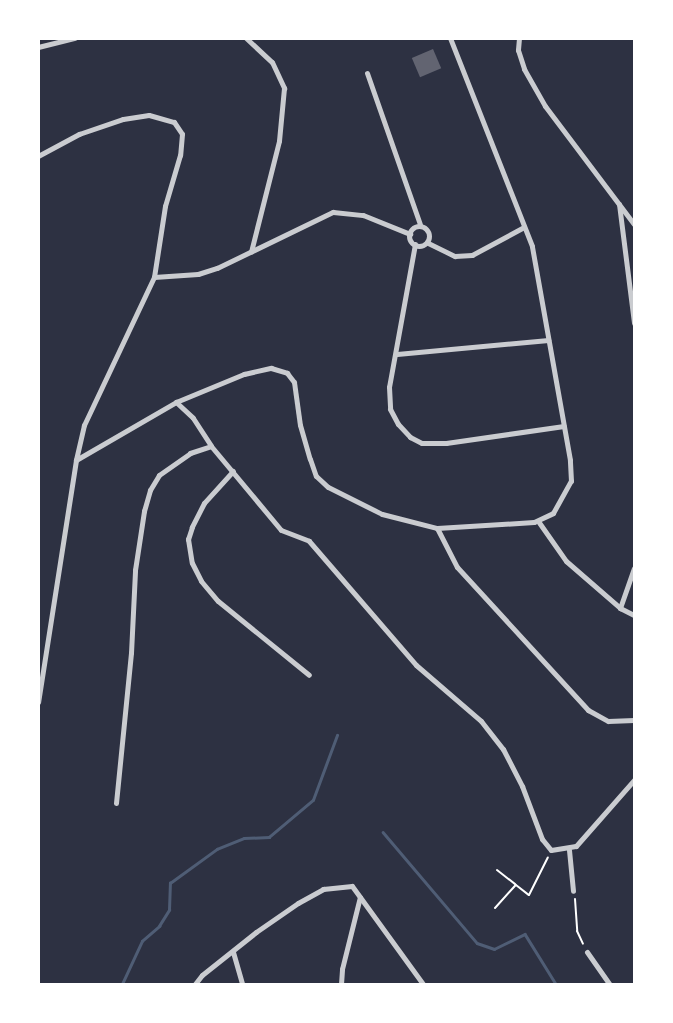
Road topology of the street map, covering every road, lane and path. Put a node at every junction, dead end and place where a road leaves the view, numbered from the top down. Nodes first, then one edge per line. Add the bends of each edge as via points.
1 (75, 38) edge
2 (246, 38) edge
3 (450, 38) edge
4 (519, 38) edge
5 (38, 47) edge
6 (367, 74) dead end
7 (38, 156) edge
8 (619, 204) junction
9 (635, 224) edge
10 (420, 225) junction
11 (524, 227) junction
12 (410, 234) junction
13 (428, 243) junction
14 (415, 244) junction
15 (251, 252) junction
16 (154, 277) junction
17 (635, 323) edge
18 (548, 340) junction
19 (397, 354) junction
20 (176, 402) junction
21 (564, 426) junction
22 (211, 446) junction
23 (76, 460) junction
24 (233, 471) junction
25 (538, 521) junction
26 (436, 528) junction
27 (635, 568) edge
28 (620, 608) junction
29 (635, 615) edge
30 (309, 675) dead end
31 (38, 702) edge
32 (635, 720) edge
33 (635, 780) edge
34 (116, 803) dead end
35 (551, 850) junction
36 (569, 850) junction
37 (497, 870) dead end
38 (516, 885) junction
39 (573, 891) joint
40 (360, 897) junction
41 (495, 908) dead end
42 (233, 951) junction
43 (587, 952) joint
44 (195, 985) edge
45 (242, 985) edge
46 (341, 985) edge
47 (423, 985) edge
48 (609, 985) edge

1 - 5 street
2 - 15 street via 272,62 284,88 279,141
3 - 11 street
4 - 8 street via 524,69 545,106
6 - 10 street
7 - 16 street via 56,144 123,119 164,117 179,127 180,155 165,206
8 - 9 street
8 - 17 street
10 - 12 street
10 - 13 street
11 - 13 street via 472,255 455,256
11 - 18 street
12 - 14 street
12 - 15 street via 363,215 333,212
13 - 14 street
14 - 19 street
15 - 16 street via 198,274
16 - 23 street via 84,425
18 - 19 street
18 - 21 street
19 - 21 street via 389,387 390,408 410,437 422,443
20 - 22 street
20 - 23 street
20 - 26 street via 244,374 271,368 286,373 294,382 300,425 316,476 328,487 382,514
21 - 25 street via 571,481 553,513
22 - 24 street
22 - 34 street via 190,453 159,475 144,511
23 - 31 street
24 - 30 street via 204,503 192,527 188,539 192,563 218,601
24 - 35 street via 281,530 309,541 416,665 481,721 503,749
25 - 26 street
25 - 28 street via 566,561
26 - 32 street via 457,567 588,710 608,722
27 - 28 street
28 - 29 street
33 - 36 street
35 - 36 street
35 - 38 path via 529,895
36 - 39 street
37 - 38 path
38 - 41 path
39 - 43 path via 577,931
40 - 42 street via 352,886 323,888
40 - 46 street
40 - 47 street
42 - 44 street
42 - 45 street
43 - 48 street

